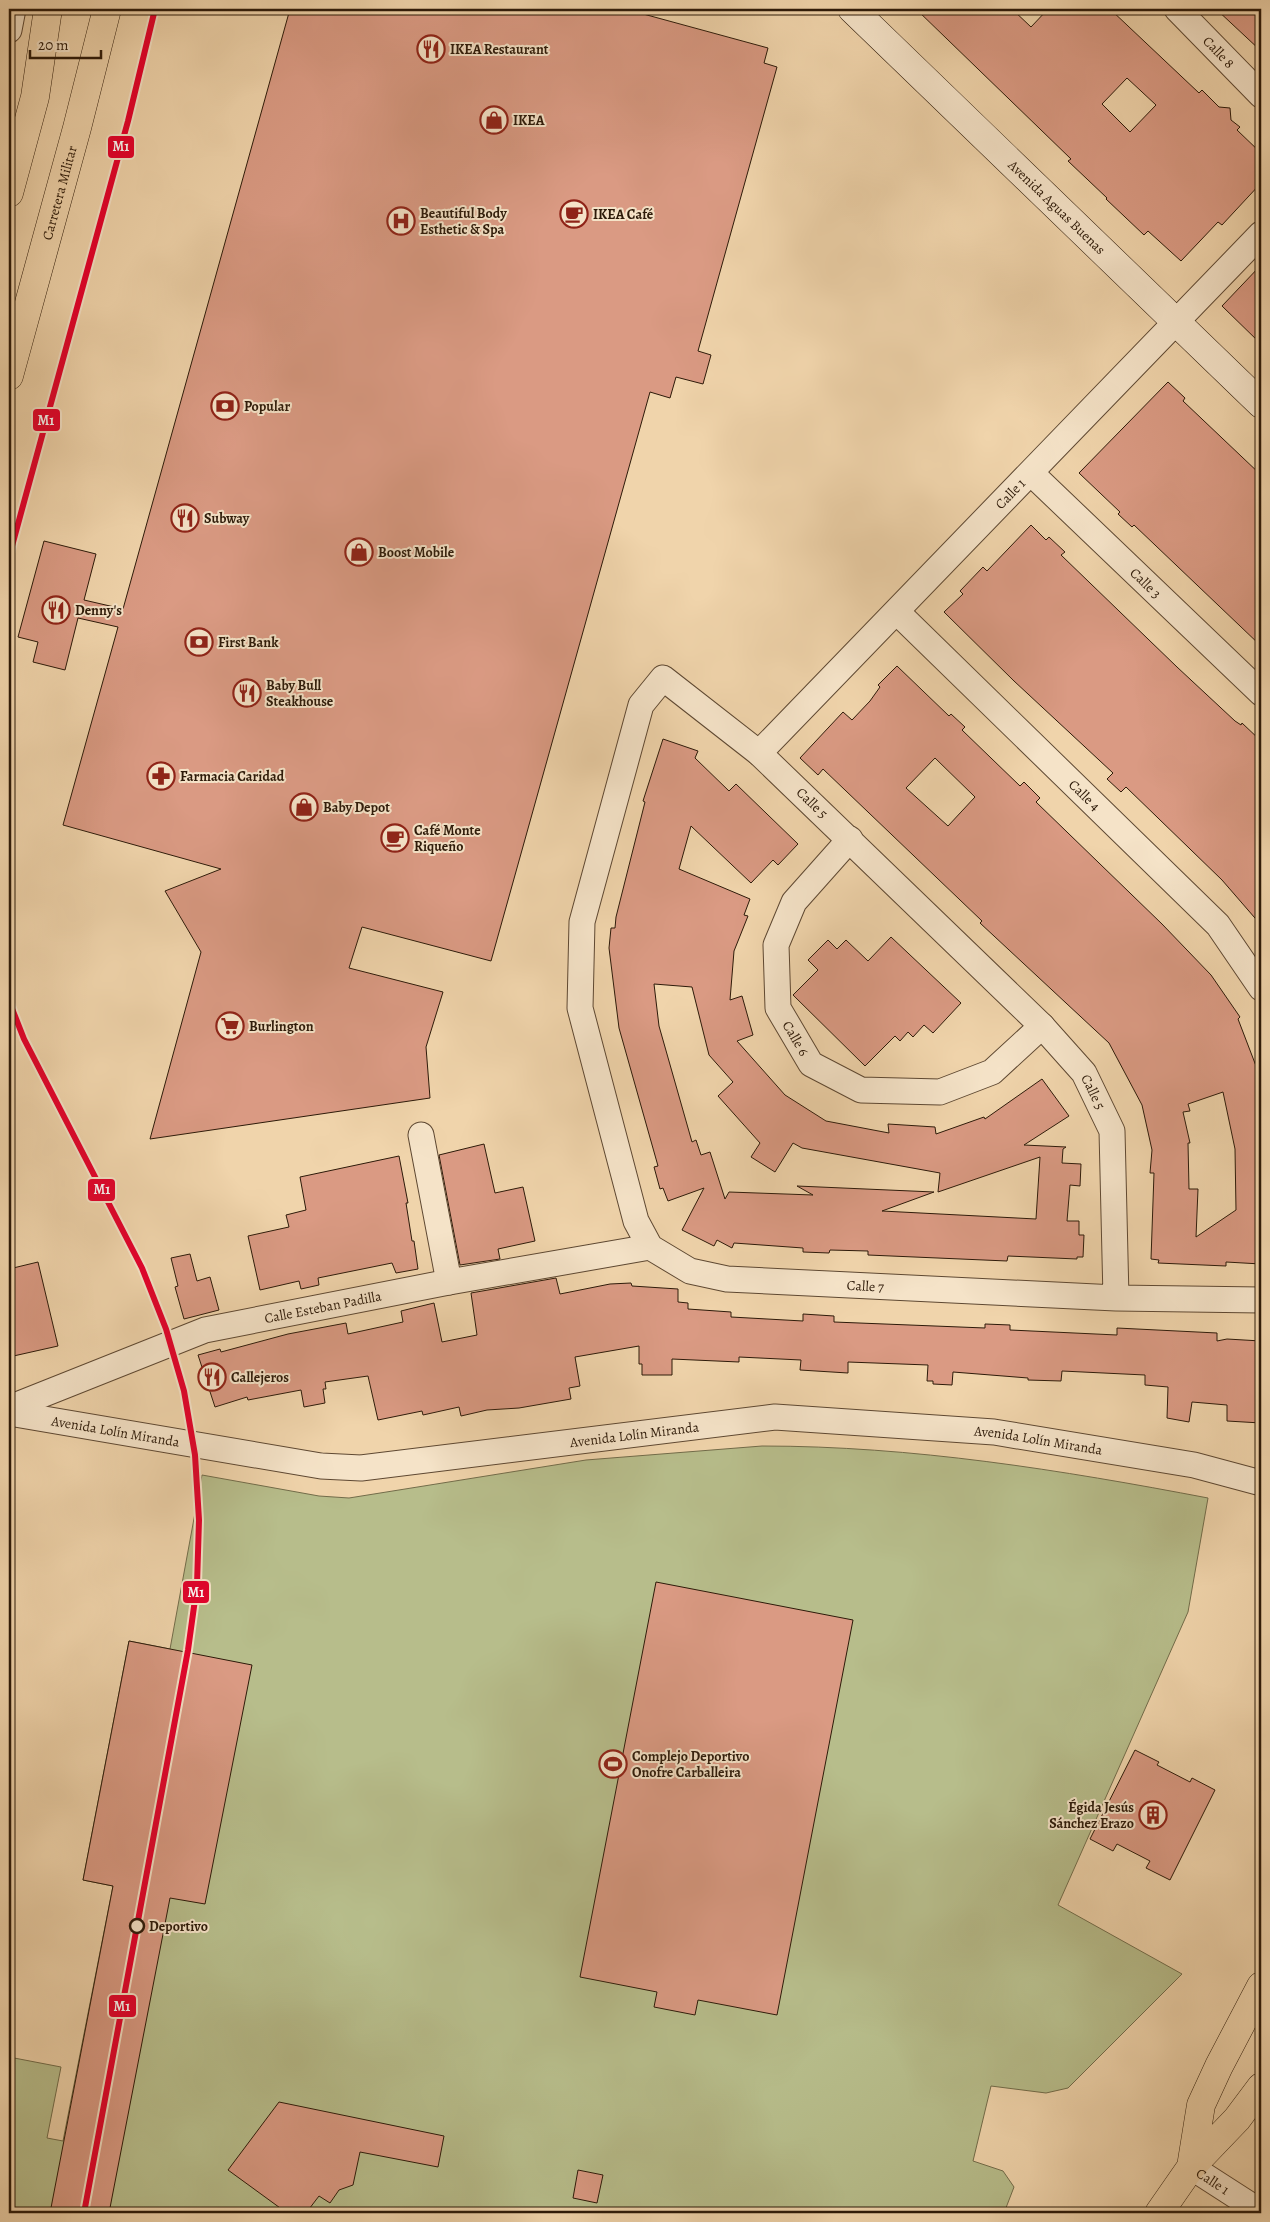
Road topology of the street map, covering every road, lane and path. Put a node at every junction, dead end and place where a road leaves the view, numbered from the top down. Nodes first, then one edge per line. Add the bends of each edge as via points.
1 (13, 9) edge
2 (48, 9) edge
3 (107, 9) edge
4 (852, 9) edge
5 (1177, 9) edge
6 (9, 30) edge
7 (1261, 94) edge
8 (9, 193) edge
9 (1261, 234) edge
10 (1177, 323) junction
11 (9, 376) edge
12 (1261, 404) edge
13 (1031, 473) junction
14 (897, 612) junction
15 (1261, 693) edge
16 (759, 753) junction
17 (850, 839) junction
18 (1261, 988) edge
19 (1042, 1026) junction
20 (420, 1135) dead end
21 (650, 1247) junction
22 (449, 1282) junction
23 (1116, 1298) junction
24 (1261, 1300) edge
25 (9, 1408) edge
26 (9, 1413) edge
27 (1261, 1483) edge
28 (1261, 1986) edge
29 (1261, 2087) edge
30 (1191, 2167) junction
31 (1261, 2212) edge
32 (1159, 2213) edge

1 - 6 street
2 - 8 main road via 35,98
3 - 11 main road, Carretera Militar
4 - 10 street, Avenida Aguas Buenas
5 - 7 street, Calle 8
9 - 10 street, Calle 1
10 - 12 street, Avenida Aguas Buenas
10 - 13 street, Calle 1
13 - 14 street, Calle 1
13 - 15 street, Calle 3
14 - 16 street, Calle 1
14 - 18 street, Calle 4 via 1218,925
16 - 17 street, Calle 5
16 - 21 street, Calle 5 via 663,678 641,705 582,922 580,1008 636,1221
17 - 19 street, Calle 5
17 - 19 street, Calle 6 via 794,902 776,945 778,1008 811,1064 861,1090 940,1092 992,1072
19 - 23 street, Calle 5 via 1084,1073 1112,1131
20 - 22 street
21 - 22 street, Calle Esteban Padilla
21 - 23 street, Calle 7 via 690,1271 727,1280
22 - 25 street, Calle Esteban Padilla via 205,1330
23 - 24 street, Calle 7
26 - 27 street, Avenida Lolín Miranda via 321,1466 361,1468 775,1417 994,1432 1194,1465
28 - 30 main road via 1201,2105
29 - 30 main road via 1237,2119
30 - 31 street, Calle 1
30 - 32 main road

